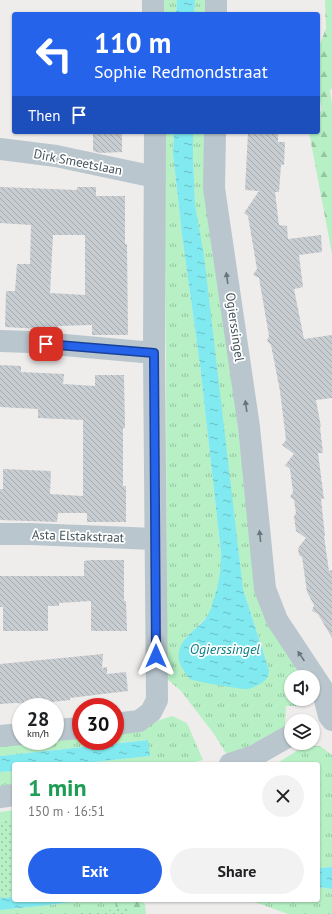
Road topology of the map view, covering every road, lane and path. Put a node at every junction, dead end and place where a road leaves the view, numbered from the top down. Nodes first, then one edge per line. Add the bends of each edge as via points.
1 (153, 0) edge
2 (216, 0) edge
3 (154, 12) edge
4 (216, 12) edge
5 (155, 134) edge
6 (215, 134) edge
7 (0, 149) edge
8 (155, 177) junction
9 (0, 341) edge
10 (154, 353) junction
11 (0, 534) edge
12 (155, 539) junction
13 (325, 720) edge
14 (124, 723) edge
15 (12, 735) edge
16 (0, 736) edge
17 (284, 739) edge
18 (236, 762) edge
19 (12, 795) edge
20 (0, 797) edge

1 - 3 street
2 - 4 street
5 - 8 street
13 -> 6 street, Ogierssingel via 322,688 277,620 265,590 249,427 214,188
7 - 8 street, Dirk Smeetslaan via 56,156
8 - 10 street
9 - 10 street
10 - 12 street
11 - 12 street, Asta Elstakstraat
12 - 14 street via 157,700 151,712 139,722
15 - 16 street
17 - 18 street via 254,756
19 - 20 street

